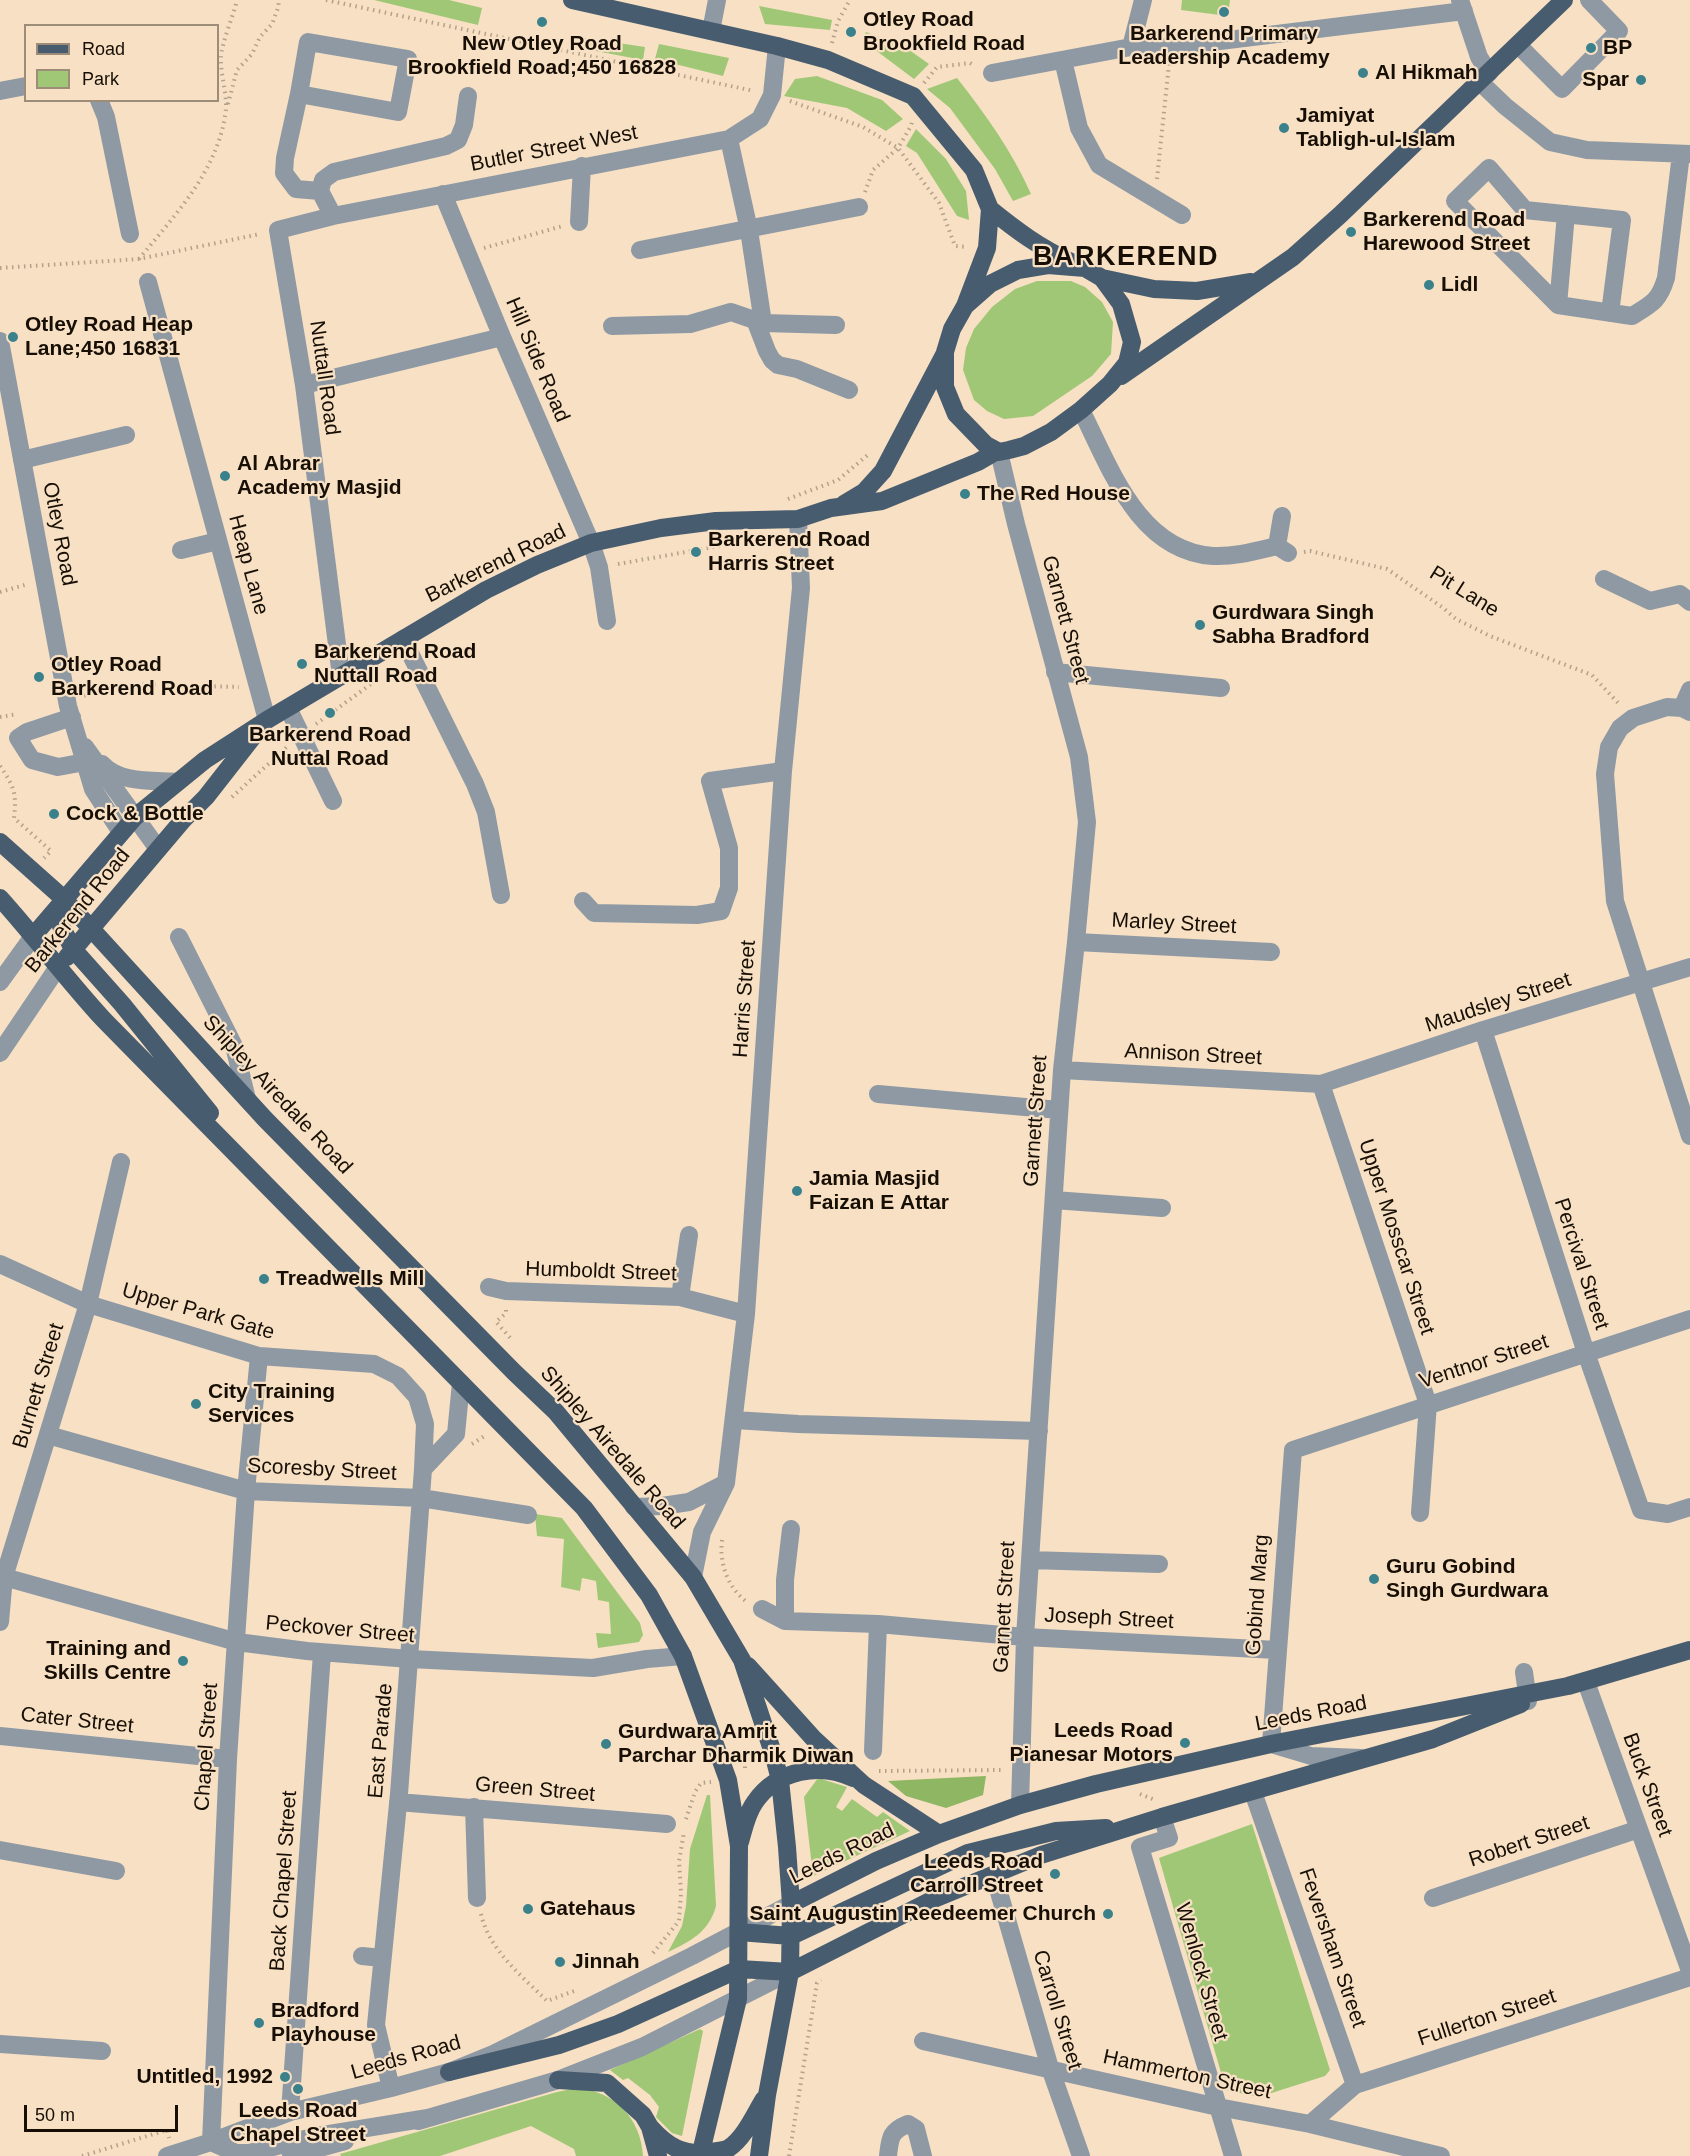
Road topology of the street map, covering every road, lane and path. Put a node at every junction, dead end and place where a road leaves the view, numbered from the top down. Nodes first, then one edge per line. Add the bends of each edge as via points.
1 (237, 0) edge
2 (279, 0) edge
3 (326, 0) edge
4 (572, 0) edge
5 (717, 0) edge
6 (850, 0) edge
7 (1143, 0) edge
8 (1564, 0) edge
9 (1589, 0) edge
10 (1462, 5) edge
11 (711, 31) junction
12 (1518, 45) junction
13 (777, 46) junction
14 (1131, 47) junction
15 (1171, 47) junction
16 (828, 60) junction
17 (1063, 60) junction
18 (992, 73) joint
19 (1485, 78) junction
20 (24, 86) edge
21 (0, 91) edge
22 (299, 94) junction
23 (772, 95) junction
24 (468, 96) dead end
25 (913, 96) junction
26 (100, 102) edge
27 (226, 114) junction
28 (729, 139) junction
29 (898, 148) junction
30 (1686, 154) edge
31 (582, 166) junction
32 (320, 191) junction
33 (443, 194) junction
34 (1155, 200) junction
35 (859, 207) joint
36 (990, 209) junction
37 (1566, 214) junction
38 (1182, 215) dead end
39 (333, 216) junction
40 (579, 222) joint
41 (278, 230) junction
42 (749, 230) junction
43 (130, 234) dead end
44 (640, 250) dead end
45 (468, 252) junction
46 (969, 254) dead end
47 (139, 259) junction
48 (0, 268) edge
49 (1084, 268) junction
50 (1102, 278) junction
51 (1258, 281) junction
52 (148, 282) dead end
53 (1558, 305) junction
54 (965, 306) junction
55 (1610, 313) junction
56 (759, 321) junction
57 (836, 325) dead end
58 (612, 326) dead end
59 (502, 337) junction
60 (0, 340) edge
61 (945, 352) junction
62 (1110, 384) junction
63 (304, 385) junction
64 (849, 390) dead end
65 (1081, 410) junction
66 (7, 420) edge
67 (126, 435) dead end
68 (873, 450) dead end
69 (998, 451) junction
70 (22, 460) junction
71 (784, 501) dead end
72 (840, 507) junction
73 (1282, 516) dead end
74 (798, 519) junction
75 (716, 521) junction
76 (218, 541) junction
77 (591, 543) junction
78 (1282, 549) junction
79 (181, 550) dead end
80 (599, 567) junction
81 (45, 579) junction
82 (1604, 579) dead end
83 (0, 592) edge
84 (1690, 602) edge
85 (607, 621) dead end
86 (403, 639) junction
87 (1055, 672) junction
88 (341, 676) junction
89 (382, 676) dead end
90 (258, 687) junction
91 (1221, 688) dead end
92 (1690, 690) edge
93 (288, 708) junction
94 (1686, 710) edge
95 (70, 712) junction
96 (1633, 718) junction
97 (267, 720) junction
98 (77, 735) junction
99 (301, 735) junction
100 (85, 762) junction
101 (0, 766) edge
102 (783, 771) junction
103 (178, 782) junction
104 (228, 801) dead end
105 (333, 801) dead end
106 (135, 817) junction
107 (121, 832) junction
108 (0, 842) edge
109 (158, 849) junction
110 (31, 870) junction
111 (501, 895) dead end
112 (0, 898) edge
113 (64, 899) junction
114 (583, 902) dead end
115 (92, 928) junction
116 (34, 935) junction
117 (179, 937) dead end
118 (1076, 942) junction
119 (74, 949) junction
120 (1271, 952) dead end
121 (58, 967) junction
122 (1690, 967) edge
123 (0, 982) edge
124 (1641, 982) junction
125 (1483, 1030) junction
126 (0, 1053) edge
127 (1062, 1070) junction
128 (1321, 1084) junction
129 (878, 1094) dead end
130 (247, 1099) junction
131 (1059, 1110) junction
132 (1690, 1136) edge
133 (122, 1162) dead end
134 (268, 1187) junction
135 (1054, 1200) junction
136 (1162, 1208) dead end
137 (689, 1235) dead end
138 (0, 1264) edge
139 (489, 1287) dead end
140 (681, 1297) junction
141 (88, 1304) junction
142 (746, 1314) junction
143 (1690, 1319) edge
144 (1586, 1353) junction
145 (259, 1356) junction
146 (461, 1383) junction
147 (417, 1397) joint
148 (1428, 1404) junction
149 (735, 1420) junction
150 (1038, 1431) junction
151 (48, 1435) junction
152 (1293, 1450) joint
153 (423, 1469) junction
154 (726, 1483) junction
155 (246, 1491) junction
156 (421, 1498) junction
157 (634, 1507) junction
158 (1690, 1507) edge
159 (1420, 1513) dead end
160 (528, 1515) dead end
161 (723, 1528) dead end
162 (791, 1529) dead end
163 (1030, 1560) junction
164 (1158, 1564) dead end
165 (2, 1576) edge
166 (693, 1577) junction
167 (762, 1609) joint
168 (785, 1621) junction
169 (0, 1622) edge
170 (878, 1624) junction
171 (1025, 1637) junction
172 (237, 1642) junction
173 (1277, 1650) junction
174 (1690, 1650) edge
175 (322, 1653) junction
176 (683, 1656) junction
177 (410, 1659) junction
178 (742, 1660) junction
179 (1524, 1672) dead end
180 (1586, 1682) junction
181 (1527, 1698) junction
182 (0, 1736) edge
183 (1271, 1744) junction
184 (873, 1750) dead end
185 (1367, 1758) junction
186 (227, 1765) junction
187 (1022, 1770) junction
188 (867, 1778) junction
189 (728, 1780) junction
190 (780, 1780) junction
191 (1253, 1792) junction
192 (1132, 1796) dead end
193 (398, 1802) junction
194 (1020, 1805) junction
195 (474, 1807) junction
196 (1162, 1817) junction
197 (667, 1824) dead end
198 (1133, 1827) junction
199 (1639, 1829) junction
200 (939, 1834) junction
201 (739, 1846) junction
202 (0, 1850) edge
203 (968, 1853) junction
204 (116, 1871) dead end
205 (994, 1875) junction
206 (477, 1898) joint
207 (1433, 1898) dead end
208 (791, 1904) junction
209 (739, 1932) junction
210 (790, 1936) junction
211 (363, 1956) dead end
212 (382, 1958) junction
213 (645, 1958) dead end
214 (739, 1970) junction
215 (1690, 1971) edge
216 (790, 1972) junction
217 (827, 1977) dead end
218 (1690, 1977) edge
219 (575, 1990) dead end
220 (738, 1999) junction
221 (923, 2041) dead end
222 (0, 2044) edge
223 (102, 2051) dead end
224 (1050, 2068) junction
225 (449, 2072) junction
226 (558, 2080) junction
227 (1355, 2085) junction
228 (392, 2088) junction
229 (767, 2095) junction
230 (1218, 2107) junction
231 (290, 2112) junction
232 (428, 2118) junction
233 (1310, 2124) junction
234 (650, 2127) junction
235 (167, 2130) dead end
236 (211, 2142) junction
237 (1420, 2154) edge
238 (700, 2155) edge
239 (82, 2156) edge
240 (167, 2156) edge
241 (291, 2156) edge
242 (658, 2156) edge
243 (759, 2156) edge
244 (789, 2156) edge
245 (888, 2156) edge
246 (923, 2156) edge
247 (1081, 2156) edge
248 (1233, 2156) edge
249 (1441, 2156) edge

1 - 27 path via 221,56
2 - 27 path via 272,24 237,70
3 - 23 path
4 - 11 main road
5 - 11 street
6 - 16 path via 838,21
7 - 14 street
8 - 12 main road
9 - 12 street via 1619,31 1562,89
10 - 15 street
10 - 19 street
11 - 13 main road
12 - 19 main road
13 - 16 main road
13 - 23 street, Butler Street West
14 - 15 street
14 - 17 street
15 - 34 path
16 - 25 main road
17 - 18 street
17 - 34 street via 1079,128 1099,165
18 - 25 path via 970,63 937,67
19 - 30 street via 1505,106 1550,142 1587,150
19 - 51 main road via 1340,216
20 - 21 street
22 - 22 street via 398,112 408,59 308,42
22 - 32 street via 284,173 296,189
23 - 28 street, Butler Street West via 760,119
23 - 29 path via 863,128
24 - 32 street via 458,140 334,172 323,180
25 - 29 path via 911,126
25 - 36 main road via 974,170
26 - 43 street
27 - 47 path via 214,156 193,191
28 - 31 street, Butler Street West
28 - 42 street
29 - 35 path via 873,170
29 - 46 path via 939,203 955,246 971,248
30 - 55 street via 1662,293 1632,316
31 - 33 street, Butler Street West
31 - 40 street
32 - 39 street
33 - 39 street, Butler Street West
33 - 45 street, Hill Side Road
34 - 38 street
35 - 42 street
36 - 49 main road via 1046,251
36 - 54 main road via 987,248
37 - 53 street
37 - 53 street via 1525,210 1489,168 1455,201
37 - 55 street via 1622,220
39 - 41 street, Butler Street West
40 - 45 path
41 - 47 path
41 - 63 street, Nuttall Road
42 - 44 street
42 - 56 street
45 - 59 street, Hill Side Road
47 - 48 path
49 - 50 main road
49 - 54 main road via 1048,265 1018,270 990,284
50 - 51 main road via 1154,289 1197,291
50 - 62 main road via 1121,304 1132,342 1128,363
51 - 62 main road
52 - 76 street, Heap Lane
53 - 55 street
54 - 61 main road
56 - 57 street
56 - 58 street via 731,312 690,324
56 - 64 street via 772,360
59 - 63 street
59 - 77 street, Hill Side Road
60 - 66 street, Otley Road
61 - 69 main road via 945,387 956,414 980,440
61 - 72 main road, Barkerend Road via 883,471 864,492
62 - 65 main road
63 - 88 street, Nuttall Road
65 - 69 main road via 1024,446
65 - 78 street via 1138,515 1160,536 1185,550 1213,556
66 - 70 street, Otley Road
67 - 70 street
68 - 71 path via 838,480
69 - 72 main road, Barkerend Road via 882,501
69 - 87 street, Garnett Street
70 - 81 street, Otley Road
72 - 74 main road, Barkerend Road
73 - 78 street
74 - 75 main road, Barkerend Road
74 - 102 street, Harris Street via 801,588
75 - 77 main road, Barkerend Road
75 - 80 path via 720,546
76 - 79 street
76 - 90 street, Heap Lane
77 - 80 street, Hill Side Road
77 - 86 main road, Barkerend Road via 486,590
78 - 96 path, Pit Lane via 1310,551 1388,569 1456,619 1592,675
80 - 85 street, Hill Side Road
81 - 83 path
81 - 95 street, Otley Road
82 - 84 street via 1650,600 1680,594
86 - 88 main road, Barkerend Road
86 - 111 street via 486,812
87 - 91 street
87 - 118 street, Garnett Street via 1079,757 1087,822
88 - 93 main road, Barkerend Road
89 - 99 path
90 - 95 path via 122,684 122,691 88,694
90 - 97 street, Heap Lane
92 - 94 street
93 - 97 main road, Barkerend Road
93 - 99 street
94 - 96 street via 1667,707
95 - 98 street, Otley Road
95 - 100 street via 18,738 32,760 58,767
96 - 124 street via 1620,728 1609,747 1605,774 1615,901
97 - 103 main road, Barkerend Road
97 - 109 main road, Barkerend Road via 206,797
98 - 100 street, Otley Road
98 - 103 street, Otley Road via 109,771 130,779
98 - 106 street
99 - 104 path
99 - 105 street
100 - 107 street, Otley Road via 93,789
101 - 110 path via 13,785 14,818 51,851
102 - 114 street via 710,781 729,848 729,888 721,911 697,915 594,913
102 - 142 street, Harris Street
103 - 106 main road, Barkerend Road
106 - 107 main road, Barkerend Road
106 - 109 street
107 - 113 main road, Barkerend Road
108 - 110 main road, Shipley Airedale Road
109 - 115 main road, Barkerend Road
110 - 113 main road, Shipley Airedale Road
112 - 116 main road
113 - 115 main road, Shipley Airedale Road
113 - 116 main road, Barkerend Road
113 - 119 main road via 60,907 61,926
115 - 119 main road, Barkerend Road
115 - 130 main road, Shipley Airedale Road
116 - 121 main road
116 - 123 street, Barkerend Road
117 - 130 street via 234,1046
118 - 120 street, Marley Street
118 - 127 street, Garnett Street
119 - 121 main road, Barkerend Road
119 - 134 main road
121 - 126 street, Barkerend Road
121 - 134 main road via 104,1020
122 - 124 street, Maudsley Street
124 - 125 street, Maudsley Street
124 - 132 street
125 - 128 street, Maudsley Street
125 - 144 street, Percival Street
127 - 128 street, Annison Street
127 - 131 street, Garnett Street
128 - 148 street, Upper Mosscar Street
129 - 131 street
130 - 157 main road, Shipley Airedale Road via 556,1412
131 - 135 street, Garnett Street
133 - 141 street, Burnett Street
134 - 146 main road
135 - 136 street
135 - 150 street, Garnett Street
137 - 140 street
138 - 141 street, Upper Park Gate
139 - 140 street, Humboldt Street via 506,1291
140 - 142 street, Humboldt Street
141 - 145 street, Upper Park Gate
141 - 151 street, Burnett Street
142 - 149 street, Harris Street
143 - 144 street, Ventnor Street
144 - 148 street, Ventnor Street
144 - 158 street, Percival Street via 1641,1510 1668,1514
145 - 147 street, Upper Park Gate via 374,1365 398,1376
145 - 155 street, Chapel Street
146 - 153 street via 456,1434
146 - 176 main road via 584,1508 649,1595
147 - 153 street, East Parade via 425,1424
148 - 152 street, Ventnor Street
148 - 159 street
149 - 150 street
149 - 154 street, Harris Street
150 - 163 street, Garnett Street
151 - 155 street, Scoresby Street
151 - 165 street, Burnett Street
152 - 173 street, Gobind Marg
153 - 156 street, East Parade
154 - 157 street via 689,1502
154 - 166 street, Harris Street via 702,1532
155 - 156 street, Scoresby Street
155 - 172 street, Chapel Street
156 - 160 street, Scoresby Street
156 - 177 street, East Parade
157 - 166 main road, Shipley Airedale Road
161 - 167 path via 720,1554 729,1581 736,1593
162 - 168 street
163 - 164 street
163 - 171 street, Garnett Street
165 - 169 street, Burnett Street
165 - 172 street, Peckover Street
166 - 178 main road, Shipley Airedale Road
167 - 168 street, Joseph Street
168 - 170 street, Joseph Street
170 - 171 street, Joseph Street
170 - 184 street
171 - 173 street, Joseph Street
171 - 187 street, Garnett Street
172 - 175 street, Peckover Street
172 - 186 street, Chapel Street
173 - 183 street, Gobind Marg
174 - 180 main road, Leeds Road
175 - 177 street, Peckover Street
175 - 231 street, Back Chapel Street
176 - 177 street, Peckover Street via 593,1668
176 - 189 main road
177 - 193 street, East Parade
178 - 188 main road via 813,1738
178 - 190 main road, Shipley Airedale Road
179 - 181 street
180 - 181 main road, Leeds Road
180 - 199 street, Buck Street
181 - 183 main road, Leeds Road
181 - 185 main road, Leeds Road via 1433,1739
182 - 186 street, Cater Street via 149,1752
183 - 185 street via 1311,1756
183 - 194 main road, Leeds Road
185 - 191 main road, Leeds Road
186 - 236 street, Chapel Street
187 - 188 path
187 - 194 street, Garnett Street
188 - 190 main road via 821,1769 805,1770
188 - 200 main road
189 - 201 main road
189 - 213 path via 701,1783 695,1792 684,1824 679,1861 679,1921 655,1952
190 - 201 main road via 756,1801
190 - 208 main road, Shipley Airedale Road
191 - 196 main road, Leeds Road
191 - 227 street, Feversham Street
192 - 196 path via 1142,1794 1157,1801
193 - 195 street, Green Street
193 - 212 street, East Parade
194 - 200 main road, Leeds Road
195 - 197 street, Green Street
195 - 206 street
196 - 198 main road, Leeds Road
196 - 230 street, Wenlock Street via 1169,1838 1140,1847
198 - 203 main road via 1056,1831
198 - 205 main road, Leeds Road via 1041,1855
199 - 207 street, Robert Street
199 - 215 street, Buck Street
200 - 208 main road, Leeds Road
201 - 209 main road
202 - 204 street
203 - 205 main road via 986,1862
203 - 210 main road
205 - 216 main road, Leeds Road via 934,1899
205 - 224 street, Carroll Street
206 - 219 path via 490,1937 547,2001
208 - 209 street, Leeds Road
208 - 210 main road, Shipley Airedale Road
209 - 210 main road
209 - 214 main road
209 - 225 street, Leeds Road
210 - 216 main road, Shipley Airedale Road
211 - 212 street
212 - 228 street, East Parade via 376,2025
214 - 216 main road
214 - 220 main road
214 - 225 main road via 618,2024 559,2045
216 - 220 street, Leeds Road
216 - 229 main road, Shipley Airedale Road
217 - 244 path via 817,1983
218 - 227 street, Fullerton Street
220 - 226 street, Leeds Road via 642,2047
220 - 238 main road
221 - 224 street, Hammerton Street
222 - 223 street
224 - 230 street, Hammerton Street
224 - 247 street, Carroll Street
225 - 228 street, Leeds Road
226 - 232 street, Leeds Road
226 - 234 main road via 607,2083 643,2115
227 - 233 street, Fullerton Street
228 - 231 street, Leeds Road
229 - 238 main road via 742,2134 727,2149
229 - 243 main road, Shipley Airedale Road
230 - 233 street, Hammerton Street
230 - 248 street, Wenlock Street
231 - 236 street, Leeds Road
232 - 236 street via 317,2136 249,2153 236,2153
232 - 241 street, Leeds Road
233 - 237 street, Hammerton Street
234 - 238 main road via 675,2149
234 - 242 main road
235 - 239 path
236 - 240 street, Leeds Road
237 - 249 street, Hammerton Street
245 - 246 street via 891,2137 897,2128 908,2124 916,2129

